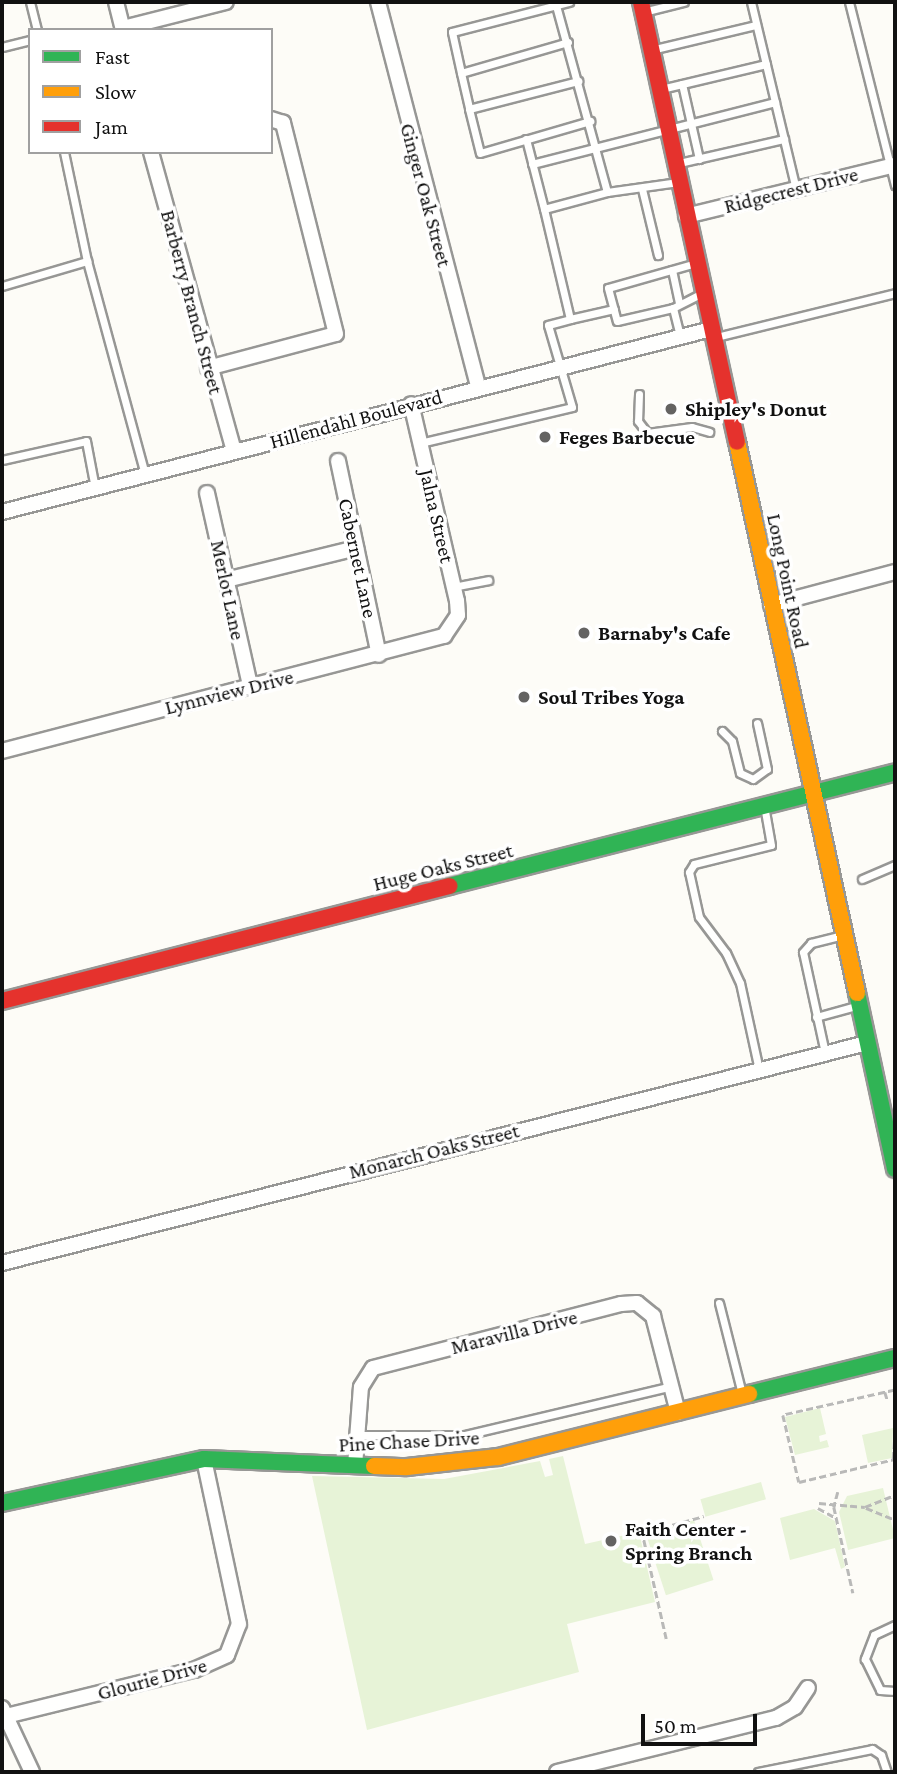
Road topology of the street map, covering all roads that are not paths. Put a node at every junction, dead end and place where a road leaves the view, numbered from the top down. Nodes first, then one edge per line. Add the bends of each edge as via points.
1 (30, 2) edge
2 (116, 2) edge
3 (226, 2) edge
4 (378, 2) edge
5 (569, 2) edge
6 (684, 2) edge
7 (751, 2) edge
8 (849, 2) edge
9 (556, 3) edge
10 (642, 7) edge
11 (756, 25) junction
12 (36, 28) edge
13 (123, 28) edge
14 (127, 28) edge
15 (28, 40) edge
16 (568, 42) junction
17 (2, 47) edge
18 (650, 50) junction
19 (766, 64) junction
20 (461, 73) junction
21 (578, 80) junction
22 (682, 84) junction
23 (658, 90) junction
24 (775, 102) junction
25 (469, 109) junction
26 (273, 120) edge
27 (590, 121) junction
28 (691, 122) junction
29 (667, 128) junction
30 (526, 139) junction
31 (784, 139) junction
32 (595, 146) junction
33 (64, 154) edge
34 (152, 154) edge
35 (699, 159) junction
36 (532, 164) junction
37 (675, 164) junction
38 (893, 165) edge
39 (679, 182) junction
40 (895, 185) edge
41 (642, 189) junction
42 (796, 189) junction
43 (607, 192) junction
44 (544, 209) junction
45 (687, 216) junction
46 (657, 255) dead end
47 (87, 261) junction
48 (697, 263) junction
49 (672, 270) junction
50 (2, 286) edge
51 (704, 293) junction
52 (895, 293) edge
53 (676, 305) junction
54 (614, 309) junction
55 (570, 319) junction
56 (712, 333) junction
57 (680, 337) junction
58 (560, 366) junction
59 (208, 368) junction
60 (478, 387) junction
61 (639, 394) dead end
62 (411, 404) junction
63 (709, 432) dead end
64 (420, 443) junction
65 (234, 451) junction
66 (2, 460) edge
67 (338, 460) dead end
68 (145, 474) junction
69 (95, 488) junction
70 (207, 493) dead end
71 (2, 512) edge
72 (356, 548) junction
73 (895, 572) edge
74 (226, 580) junction
75 (488, 580) dead end
76 (453, 587) junction
77 (771, 605) junction
78 (453, 627) joint
79 (379, 654) junction
80 (250, 686) junction
81 (757, 723) dead end
82 (722, 731) dead end
83 (2, 751) edge
84 (895, 772) edge
85 (813, 794) junction
86 (764, 807) junction
87 (895, 865) edge
88 (862, 879) dead end
89 (844, 934) junction
90 (2, 1001) edge
91 (859, 1006) junction
92 (816, 1017) junction
93 (867, 1043) junction
94 (825, 1054) junction
95 (759, 1071) junction
96 (895, 1169) edge
97 (2, 1263) edge
98 (719, 1303) dead end
99 (895, 1358) edge
100 (672, 1386) junction
101 (742, 1397) junction
102 (678, 1413) junction
103 (357, 1435) junction
104 (204, 1460) junction
105 (355, 1466) junction
106 (2, 1503) edge
107 (895, 1625) edge
108 (808, 1688) dead end
109 (895, 1691) edge
110 (3, 1714) edge
111 (32, 1772) edge
112 (557, 1772) edge
113 (758, 1772) edge
114 (887, 1772) edge

1 - 12 lane
2 - 13 street
3 - 14 street
4 - 60 street, Ginger Oak Street
5 - 9 lane
6 - 10 lane
7 - 11 lane
8 - 38 lane
9 - 16 lane
9 - 20 lane via 452,32
10 - 18 street, Long Point Road
11 - 18 lane
11 - 19 lane
15 - 17 lane
16 - 20 lane
16 - 21 lane
18 - 23 street, Long Point Road
19 - 22 lane
19 - 24 lane
20 - 25 lane
21 - 25 lane
21 - 27 lane
22 - 23 lane
22 - 28 lane
23 - 29 street, Long Point Road
24 - 28 lane
24 - 31 lane
25 - 30 lane via 480,153
26 - 59 street via 283,123 336,334
27 - 30 lane
27 - 32 lane
28 - 29 lane
28 - 35 lane
29 - 32 lane
29 - 37 street, Long Point Road
30 - 36 lane
31 - 35 lane
31 - 42 lane
32 - 36 lane
32 - 43 lane
33 - 47 lane
34 - 59 street, Barberry Branch Street
35 - 37 lane
36 - 44 lane
37 - 39 street, Long Point Road
38 - 40 lane
38 - 42 street, Ridgecrest Drive
39 - 41 lane
39 - 45 street, Long Point Road
41 - 43 lane
41 - 46 lane
42 - 45 street, Ridgecrest Drive
43 - 44 lane
44 - 55 lane
45 - 48 street, Long Point Road
47 - 50 lane
47 - 68 lane
48 - 49 lane
48 - 51 street, Long Point Road
49 - 53 lane
49 - 54 lane via 608,288
51 - 53 lane
51 - 56 street, Long Point Road
52 - 56 lane
53 - 54 lane via 617,321
53 - 57 lane
54 - 55 lane
55 - 58 lane via 548,325
56 - 57 street, Hillendahl Boulevard
56 - 77 street, Long Point Road
57 - 58 street, Hillendahl Boulevard
58 - 60 street, Hillendahl Boulevard
58 - 64 lane via 572,407
59 - 65 street, Barberry Branch Street
60 - 62 street, Hillendahl Boulevard
61 - 63 lane via 638,421 647,433 692,427
62 - 64 street, Jalna Street
62 - 65 street, Hillendahl Boulevard
64 - 76 street, Jalna Street
65 - 68 street, Hillendahl Boulevard
66 - 69 lane via 86,441
67 - 72 street, Cabernet Lane
68 - 69 street, Hillendahl Boulevard
69 - 71 street, Hillendahl Boulevard
70 - 74 street, Merlot Lane
72 - 74 street
72 - 79 street, Cabernet Lane
73 - 77 street
74 - 80 street, Merlot Lane
75 - 76 lane
76 - 78 street, Jalna Street via 458,615
77 - 85 street, Long Point Road
78 - 79 street, Lynnview Drive via 432,641
79 - 80 street, Lynnview Drive
80 - 83 street, Lynnview Drive
81 - 82 lane via 767,769 753,779 740,773 732,741
84 - 85 street, Huge Oaks Street
85 - 86 street, Huge Oaks Street
85 - 89 street, Long Point Road
86 - 90 street, Huge Oaks Street
86 - 95 lane via 771,845 694,864 689,872 699,917 726,953 740,984
87 - 88 lane
89 - 91 street, Long Point Road
89 - 92 lane via 811,943 803,952
91 - 92 lane
91 - 93 street, Long Point Road
92 - 94 lane
93 - 94 street, Monarch Oaks Street
93 - 96 street, Long Point Road
94 - 95 street, Monarch Oaks Street
95 - 97 street, Monarch Oaks Street
98 - 101 lane
99 - 101 street, Pine Chase Drive
100 - 102 street, Maravilla Drive
100 - 103 lane via 465,1435
100 - 103 street, Maravilla Drive via 649,1310 636,1303 621,1304 373,1368 362,1379
101 - 102 street, Pine Chase Drive
102 - 105 street, Pine Chase Drive via 498,1457 408,1467
103 - 105 street, Maravilla Drive
104 - 105 street, Pine Chase Drive
104 - 106 street, Pine Chase Drive
104 - 110 street, Glourie Drive via 239,1624 227,1655 194,1670
107 - 109 lane via 874,1635 865,1658 880,1690
108 - 112 street via 795,1707 776,1718
110 - 111 street
113 - 114 lane via 872,1749 881,1755

